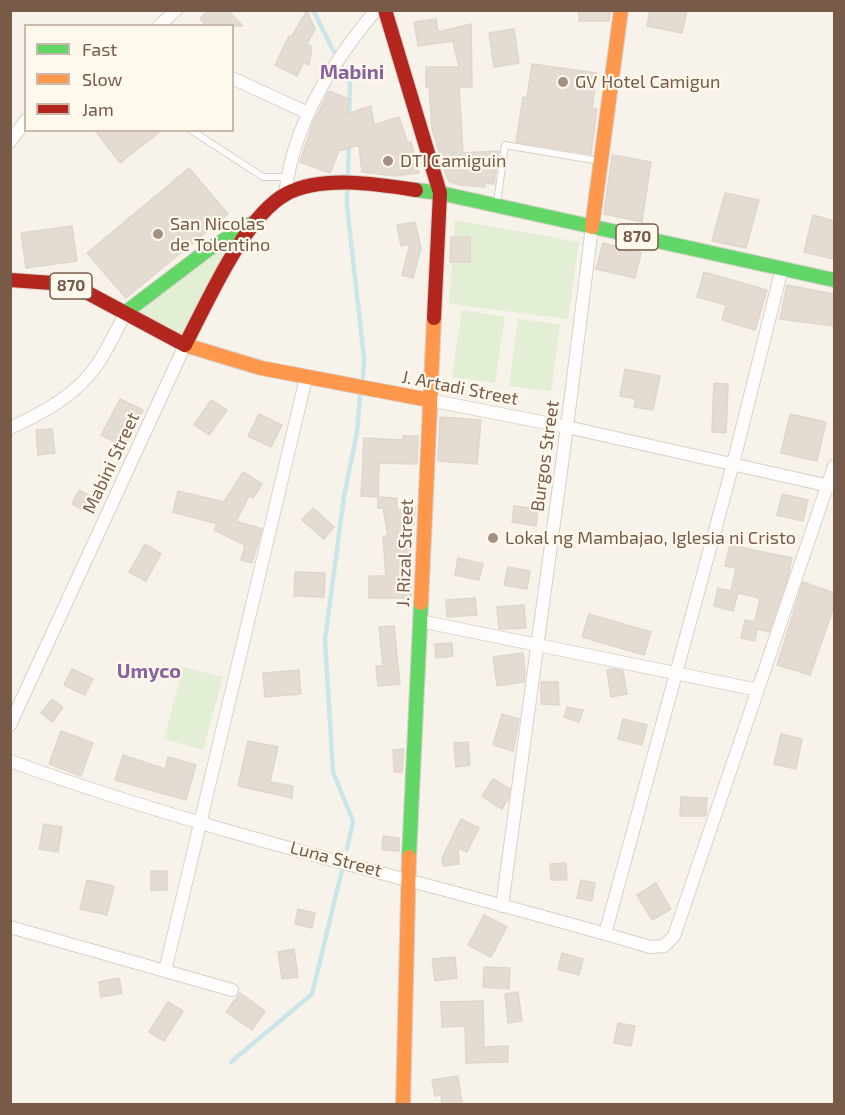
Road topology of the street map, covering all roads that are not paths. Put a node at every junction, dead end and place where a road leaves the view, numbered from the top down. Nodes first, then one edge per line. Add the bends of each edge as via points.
1 (176, 10) edge
2 (376, 10) edge
3 (385, 10) edge
4 (621, 10) edge
5 (161, 24) edge
6 (234, 79) edge
7 (308, 113) junction
8 (24, 123) edge
9 (194, 132) edge
10 (10, 142) edge
11 (601, 161) junction
12 (287, 177) junction
13 (440, 194) junction
14 (285, 195) junction
15 (496, 206) junction
16 (256, 221) junction
17 (592, 227) junction
18 (783, 268) junction
19 (10, 280) edge
20 (834, 280) edge
21 (126, 312) junction
22 (185, 345) junction
23 (306, 378) junction
24 (429, 400) junction
25 (567, 427) junction
26 (10, 428) edge
27 (733, 464) junction
28 (834, 466) edge
29 (831, 486) edge
30 (420, 621) junction
31 (537, 645) junction
32 (676, 673) junction
33 (758, 690) junction
34 (10, 725) edge
35 (10, 761) edge
36 (200, 823) junction
37 (408, 879) junction
38 (502, 906) junction
39 (10, 927) edge
40 (605, 934) junction
41 (165, 971) junction
42 (232, 990) dead end
43 (403, 1104) edge

1 - 5 street
2 - 7 street via 339,57
3 - 13 main road, J. Rizal Street
4 - 11 main road, Burgos Street
6 - 7 street
7 - 12 street
8 - 10 street
9 - 12 lane via 263,177
11 - 15 lane via 505,145
11 - 17 main road, Burgos Street
12 - 14 street
13 - 14 main road, 870 via 343,185 305,188
13 - 15 main road, 870
13 - 24 main road, J. Rizal Street
14 - 16 main road, Mabini Street / 870
15 - 17 main road, 870
16 - 21 main road, Mabini Street via 209,249
16 - 22 main road, Mabini Street / 870
17 - 18 main road, 870
17 - 25 street, Burgos Street
18 - 20 main road, 870
18 - 27 street
19 - 21 main road, 870 via 66,284
21 - 22 main road, 870
21 - 26 street via 99,363 80,386 59,403
22 - 23 main road, J. Artadi Street
22 - 34 street, Mabini Street
23 - 24 main road, J. Artadi Street
23 - 36 street
24 - 25 street, J. Artadi Street
24 - 30 main road, J. Rizal Street
25 - 27 street, J. Artadi Street
25 - 31 street, Burgos Street
27 - 29 street, J. Artadi Street
27 - 32 street
28 - 29 street
29 - 33 street
30 - 31 street
30 - 37 main road, J. Rizal Street
31 - 32 street
31 - 38 street, Burgos Street
32 - 33 street
32 - 40 street
33 - 40 street, Luna Street via 674,936 664,946 650,947
35 - 36 street, Luna Street
36 - 37 street, Luna Street
36 - 41 street
37 - 38 street, Luna Street
37 - 43 main road, J. Rizal Street
38 - 40 street, Luna Street
39 - 41 street
41 - 42 street

